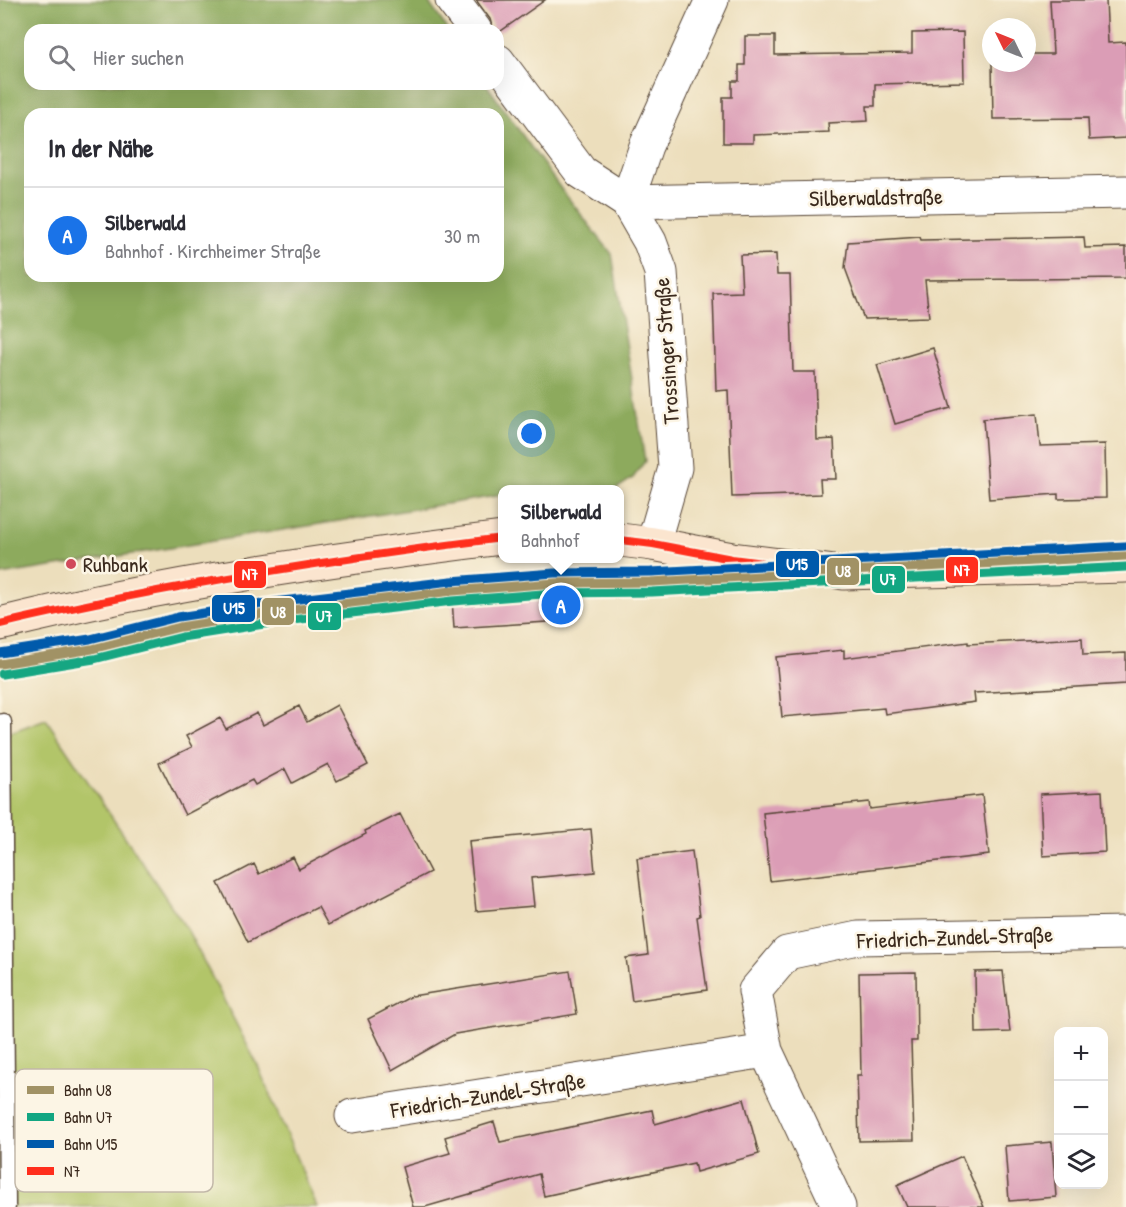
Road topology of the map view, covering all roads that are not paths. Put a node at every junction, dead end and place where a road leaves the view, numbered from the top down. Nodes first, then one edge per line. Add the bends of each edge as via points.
1 (452, 0) edge
2 (712, 0) edge
3 (470, 24) edge
4 (504, 69) edge
5 (1126, 192) edge
6 (627, 202) junction
7 (498, 538) edge
8 (624, 540) edge
9 (653, 544) junction
10 (1126, 566) edge
11 (0, 624) edge
12 (3, 722) dead end
13 (1126, 933) edge
14 (766, 1051) junction
15 (352, 1116) dead end
16 (7, 1207) edge
17 (839, 1207) edge

1 - 3 street
2 - 6 street via 646,146
4 - 6 street via 581,172
5 - 6 street, Silberwaldstraße
6 - 9 street, Trossinger Straße via 650,242 661,272 675,468
7 - 11 main road via 353,556 195,582
8 - 9 main road
9 - 10 main road via 843,573
12 - 16 lane
13 - 14 street, Friedrich-Zundel-Straße via 858,938 787,953 755,991
14 - 15 street, Friedrich-Zundel-Straße
14 - 17 street, Friedrich-Zundel-Straße

